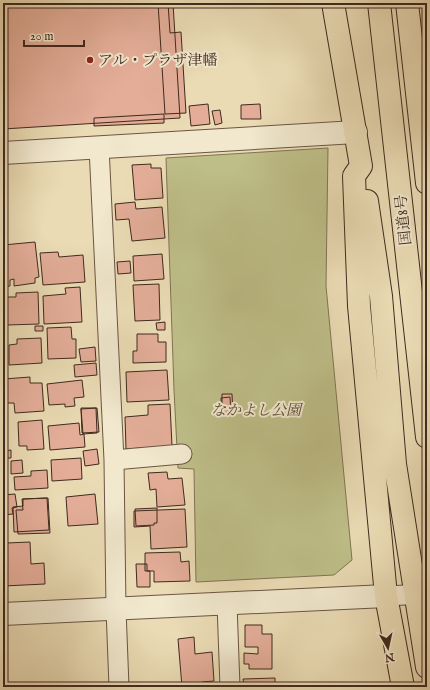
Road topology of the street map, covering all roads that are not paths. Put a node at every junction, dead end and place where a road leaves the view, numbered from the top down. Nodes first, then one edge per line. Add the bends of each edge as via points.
1 (334, 3) edge
2 (379, 3) edge
3 (407, 3) edge
4 (356, 132) junction
5 (99, 147) junction
6 (3, 152) edge
7 (361, 166) junction
8 (427, 183) edge
9 (427, 437) edge
10 (182, 454) dead end
11 (114, 460) junction
12 (395, 595) junction
13 (227, 604) junction
14 (116, 609) junction
15 (3, 614) edge
16 (427, 667) edge
17 (119, 687) edge
18 (230, 687) edge
19 (403, 687) edge

1 - 4 highway
2 - 9 highway, 国道8号
3 - 8 highway, 国道8号
4 - 5 street
4 - 7 highway
5 - 6 street
5 - 11 street
7 - 12 highway via 354,176 358,306
7 - 16 highway via 381,296 395,464
10 - 11 street
11 - 14 street
12 - 13 street
12 - 19 highway
13 - 14 street
13 - 18 street
14 - 15 street
14 - 17 street

